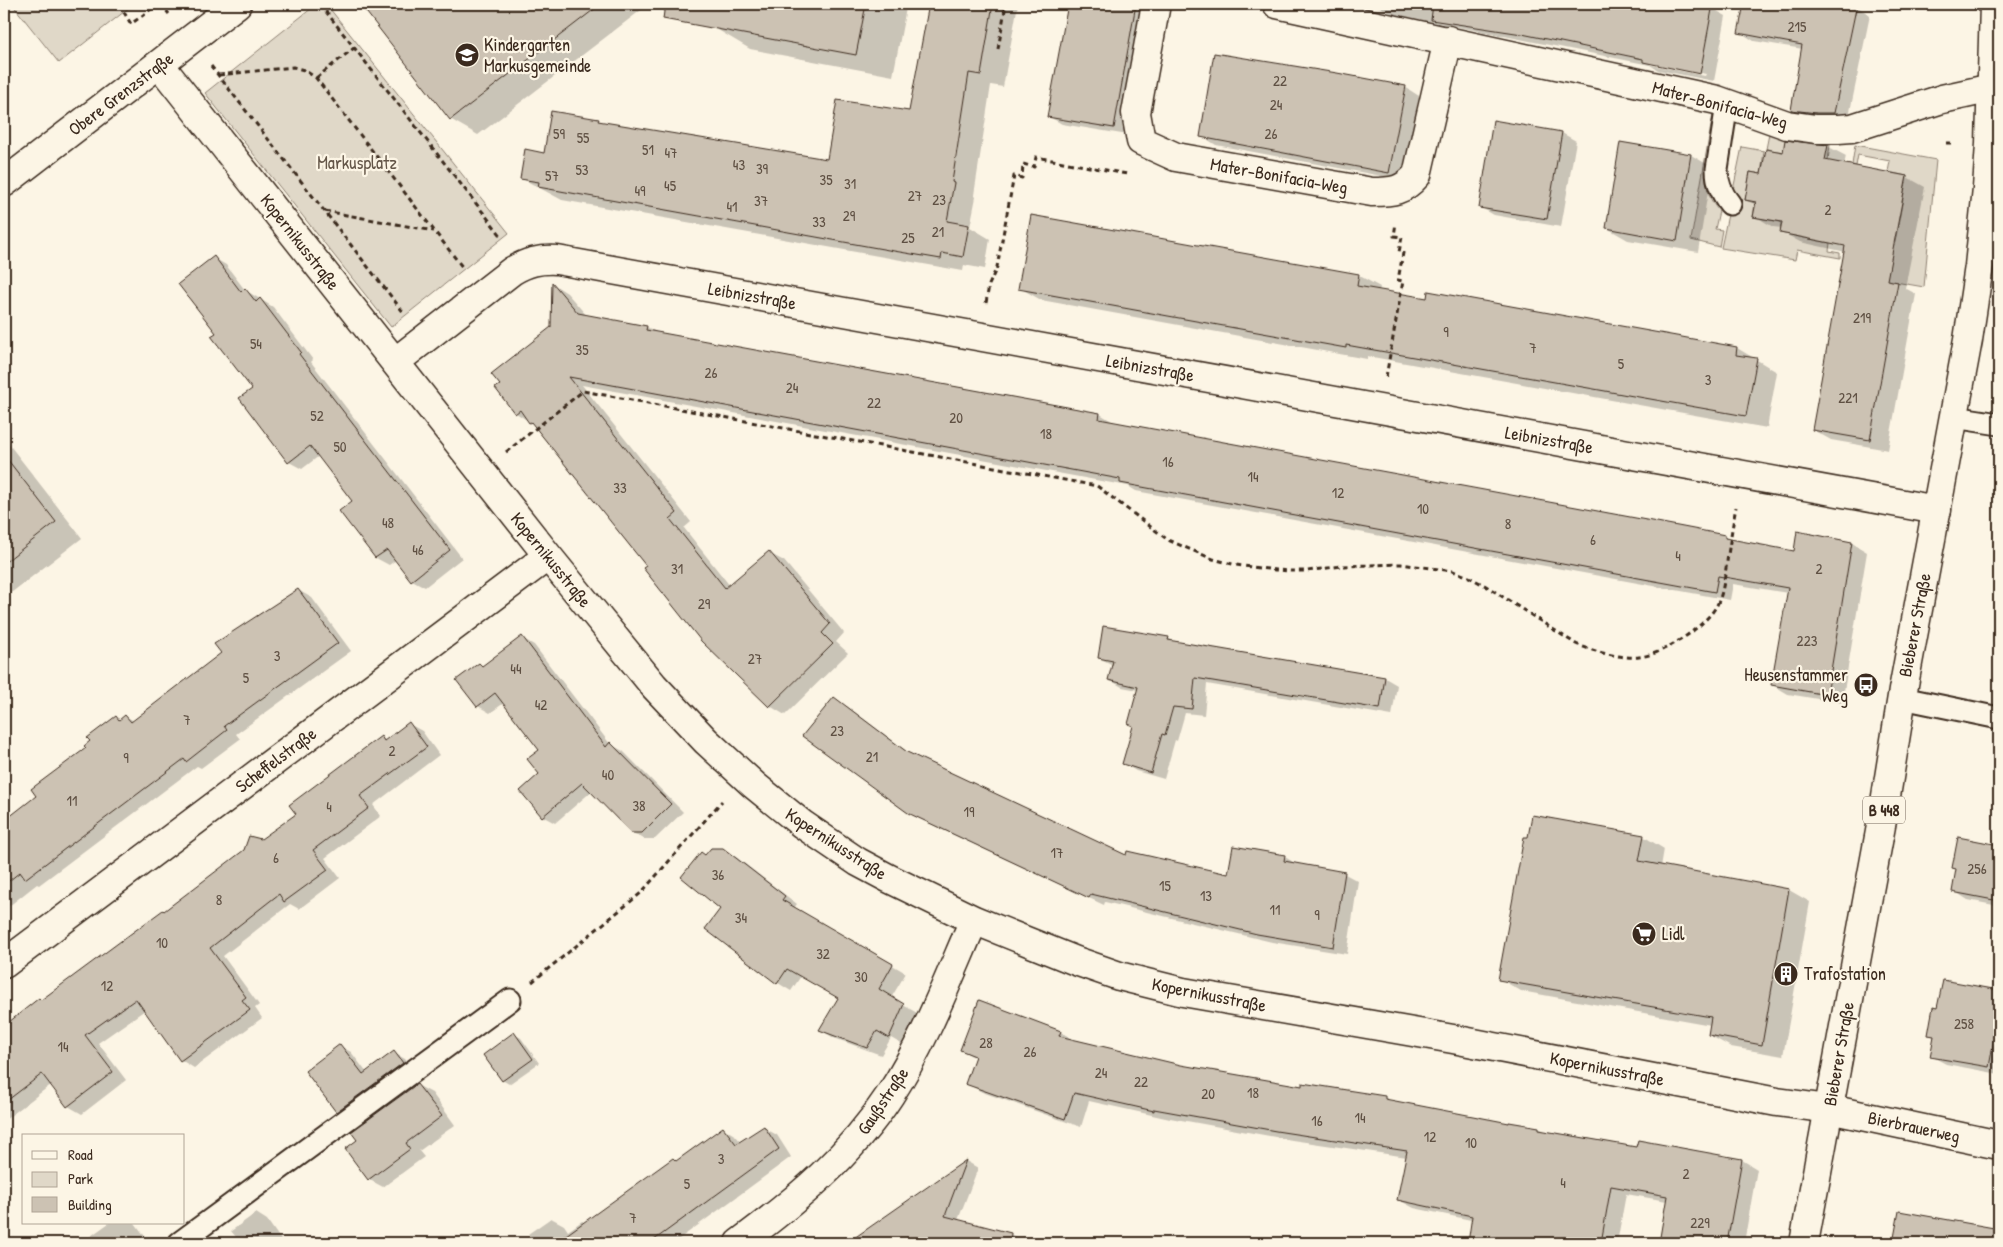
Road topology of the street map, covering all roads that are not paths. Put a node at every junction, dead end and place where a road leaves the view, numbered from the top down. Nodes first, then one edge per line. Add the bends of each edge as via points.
1 (237, 4) edge
2 (1156, 4) edge
3 (1277, 4) edge
4 (1994, 4) edge
5 (1448, 40) junction
6 (1996, 54) edge
7 (160, 65) junction
8 (1992, 88) junction
9 (1727, 104) junction
10 (4, 183) edge
11 (1730, 204) dead end
12 (395, 362) junction
13 (1954, 417) junction
14 (1999, 424) edge
15 (1937, 510) junction
16 (548, 556) junction
17 (1902, 698) junction
18 (1999, 718) edge
19 (974, 920) junction
20 (4, 964) edge
21 (510, 1000) road end
22 (1829, 1110) junction
23 (1999, 1145) edge
24 (179, 1243) edge
25 (740, 1243) edge
26 (1804, 1243) edge

1 - 7 street, Obere Grenzstraße
2 - 5 street, Mater-Bonifacia-Weg via 1136,112 1141,141 1176,157 1372,192 1391,192 1407,186 1417,175
3 - 5 street, Mater-Bonifacia-Weg
4 - 6 street, Bieberer Straße / B 448
5 - 9 street, Mater-Bonifacia-Weg
6 - 8 street, Bieberer Straße / B 448
7 - 10 street, Obere Grenzstraße
7 - 12 street, Kopernikusstraße
8 - 9 street, Mater-Bonifacia-Weg via 1942,99 1852,128 1838,129 1787,125
8 - 13 street, Bieberer Straße / B 448 via 1988,188 1979,266
9 - 11 lane via 1716,170 1721,192
12 - 15 street, Leibnizstraße via 524,264 534,260 557,260
12 - 16 street, Kopernikusstraße
13 - 14 lane
13 - 15 street, Bieberer Straße / B 448
15 - 17 street, Bieberer Straße / B 448
16 - 19 street, Kopernikusstraße via 660,692 744,777 784,810 858,862
16 - 20 street, Scheffelstraße
17 - 18 lane
17 - 22 street, Bieberer Straße / B 448
19 - 22 street, Kopernikusstraße via 1119,976 1183,992
19 - 25 street, Gaußstraße via 913,1054 881,1108 854,1142 790,1205
21 - 24 lane
22 - 23 street, Bierbrauerweg
22 - 26 street, Bieberer Straße / B 448

